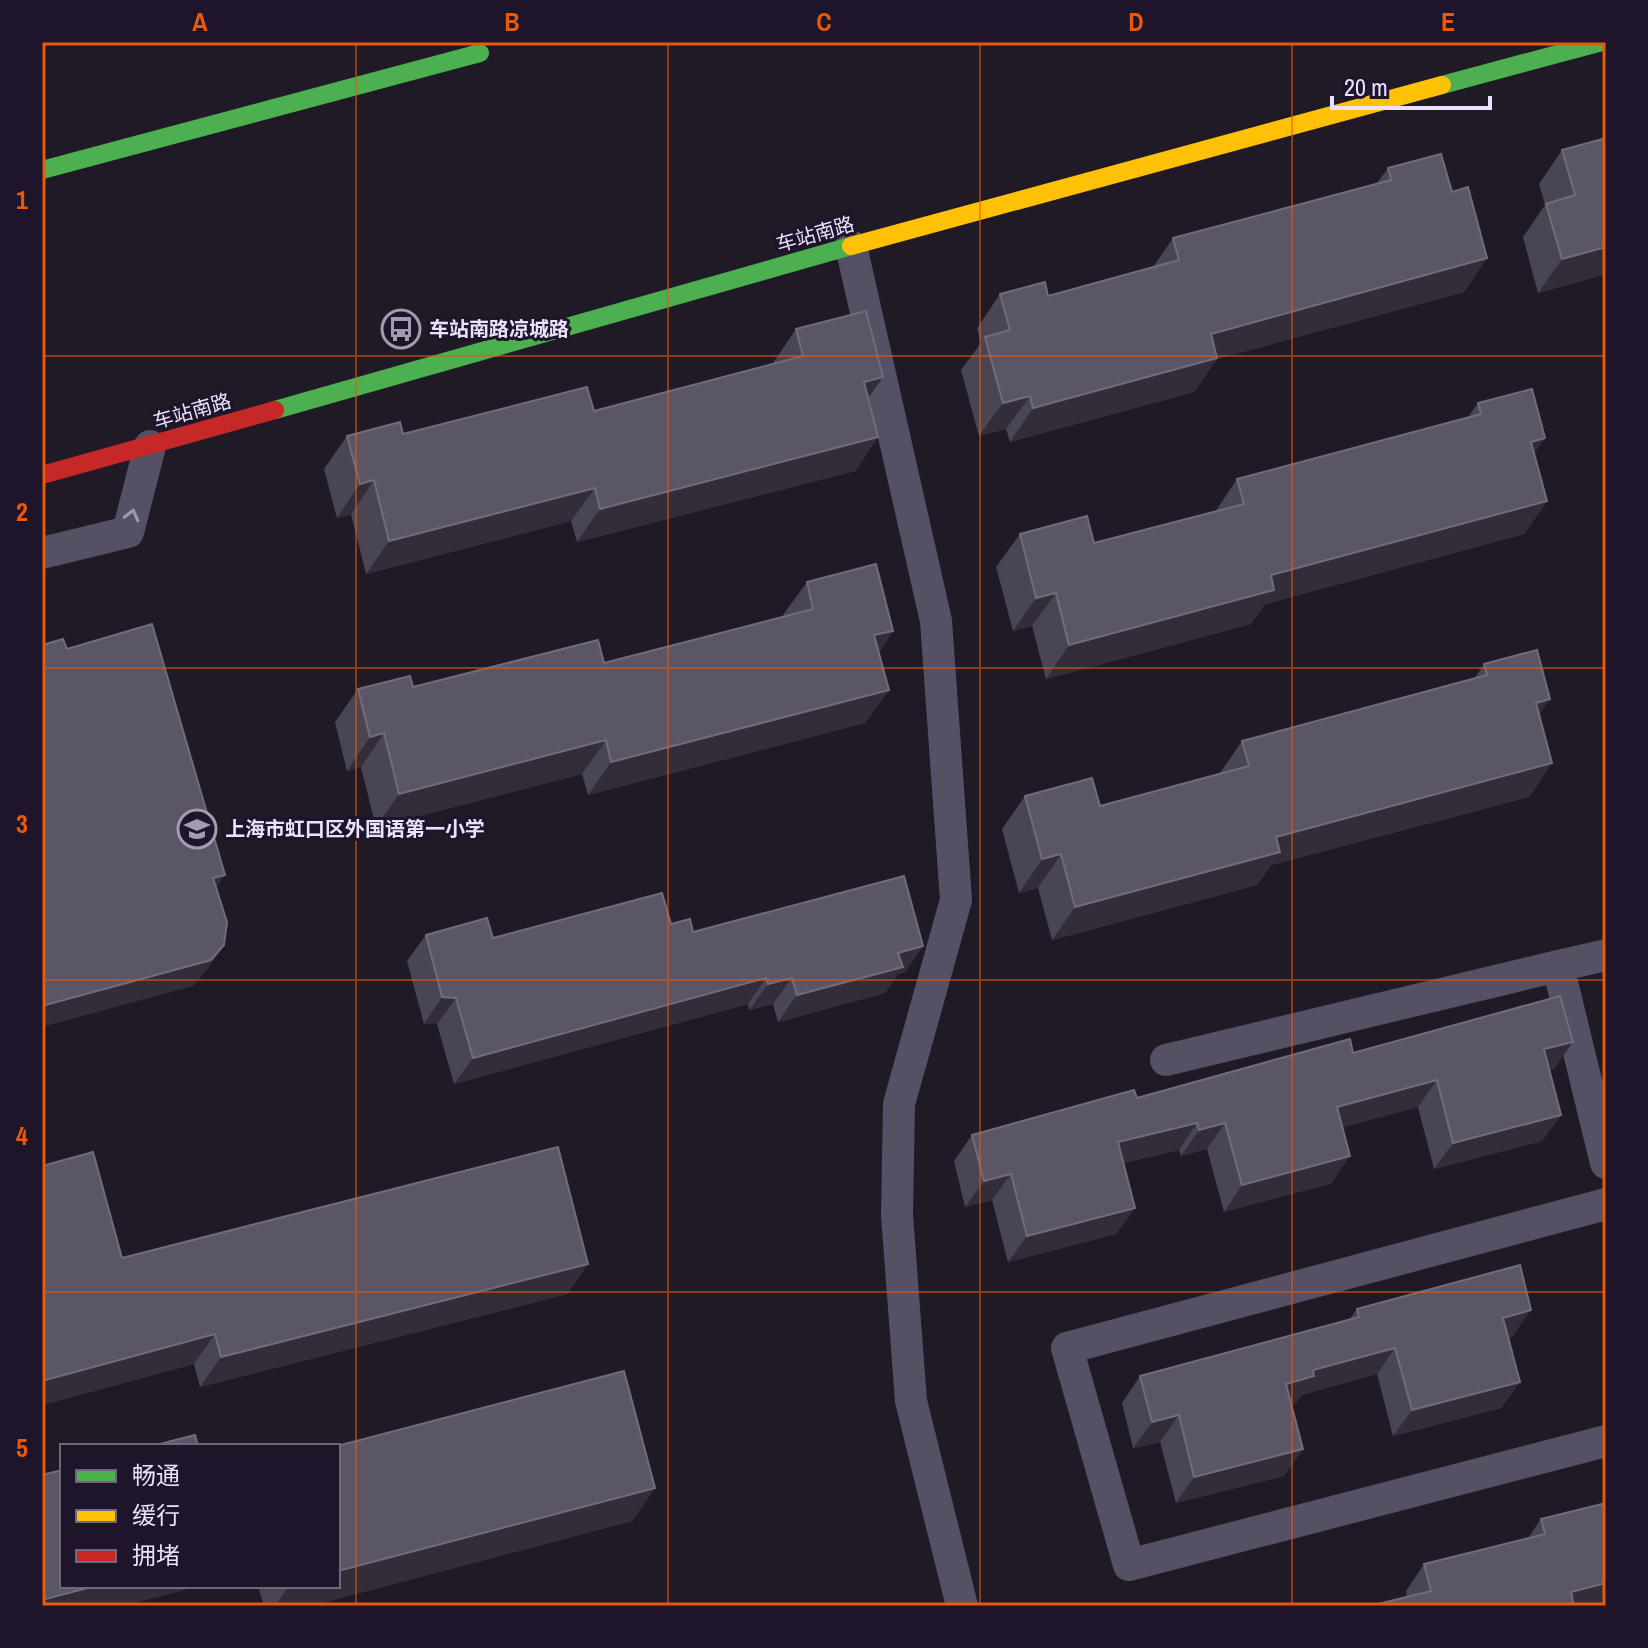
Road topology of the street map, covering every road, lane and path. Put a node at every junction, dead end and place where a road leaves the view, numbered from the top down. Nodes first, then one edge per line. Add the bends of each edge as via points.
1 (1602, 42) edge
2 (480, 53) dead end
3 (42, 170) edge
4 (851, 246) junction
5 (150, 446) junction
6 (42, 475) edge
7 (42, 553) edge
8 (1606, 955) edge
9 (1558, 966) junction
10 (1166, 1060) dead end
11 (1606, 1163) edge
12 (1606, 1204) edge
13 (1606, 1441) edge
14 (962, 1606) edge

1 - 4 street, 车站南路
2 - 3 street
4 - 5 street, 车站南路
4 - 14 lane via 936,621 956,900 899,1104 897,1215 911,1401
5 - 6 street, 车站南路
7 -> 5 lane via 128,532
8 - 9 lane
9 - 10 lane
9 - 11 lane
12 - 13 lane via 1067,1348 1129,1565

